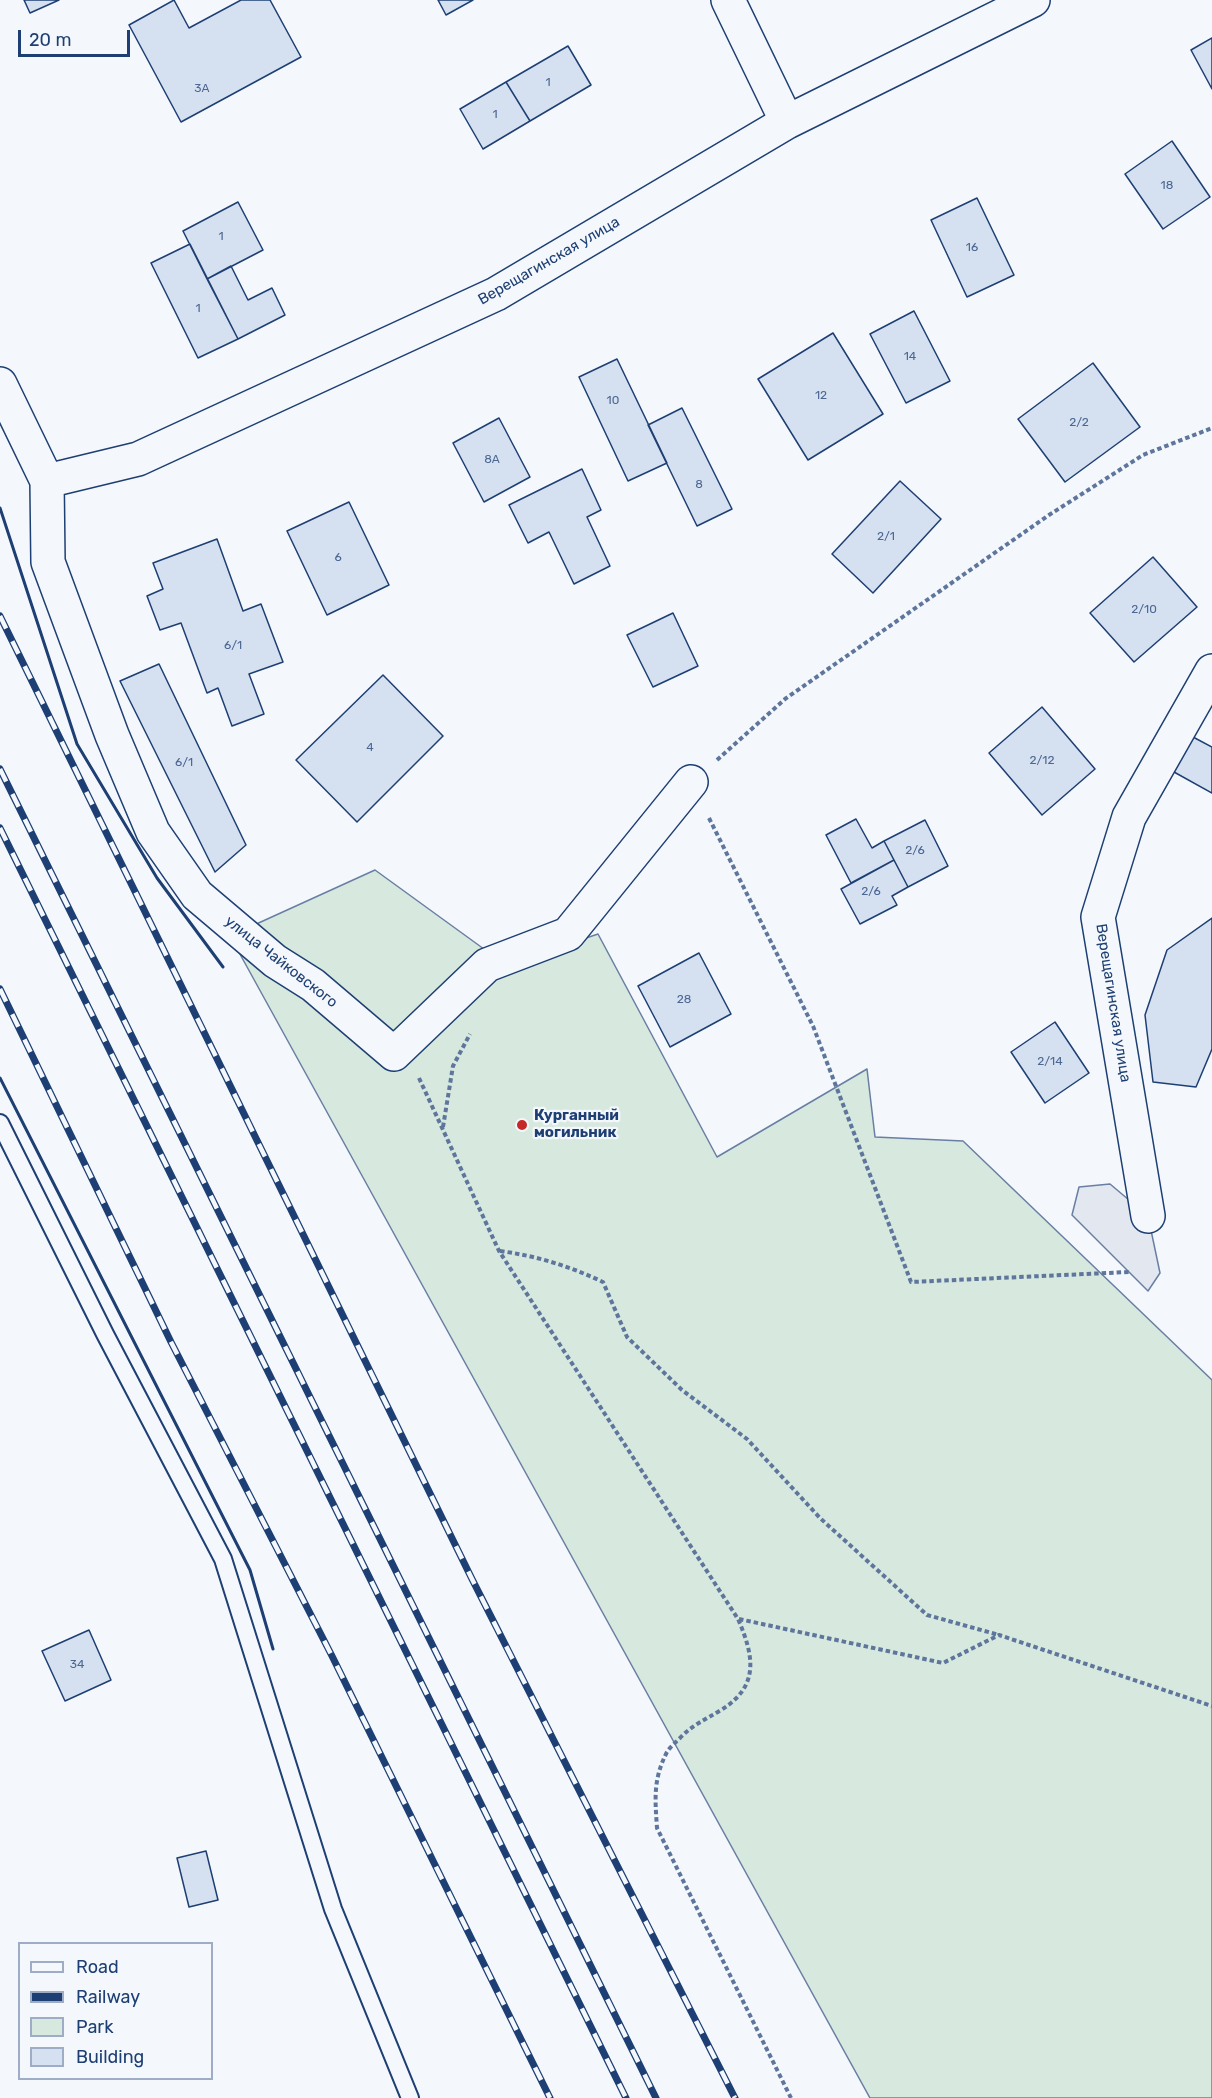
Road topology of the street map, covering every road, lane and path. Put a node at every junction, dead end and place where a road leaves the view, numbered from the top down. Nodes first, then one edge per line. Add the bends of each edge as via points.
1 (728, 0) edge
2 (1033, 0) edge
3 (787, 122) junction
4 (0, 384) edge
5 (1212, 428) edge
6 (47, 481) junction
7 (1212, 671) edge
8 (691, 782) junction
9 (473, 1028) dead end
10 (394, 1054) junction
11 (0, 1123) edge
12 (442, 1128) junction
13 (1148, 1216) dead end
14 (499, 1251) junction
15 (1129, 1272) dead end
16 (738, 1619) junction
17 (999, 1635) junction
18 (1212, 1706) edge
19 (410, 2098) edge
20 (791, 2098) edge

1 - 3 street
2 - 3 street, Верещагинская улица
3 - 6 street, Верещагинская улица via 496,294 138,459
4 - 6 street, улица Чайковского
5 - 8 path via 1143,454 1049,515 785,699
6 - 10 street, улица Чайковского via 48,562 112,735 153,832 197,895
7 - 13 street, Верещагинская улица via 1129,817 1098,917
8 - 10 street via 568,934 487,965
8 - 15 path via 813,1026 911,1282
9 - 12 path via 453,1066
10 - 12 path via 416,1072
11 - 19 lane via 105,1334 224,1559 333,1910
12 - 14 path
14 - 16 path
14 - 17 path via 548,1260 603,1282 627,1338 682,1390 747,1439 820,1518 927,1615
16 - 17 path via 943,1663
16 - 20 path via 748,1642 752,1671 742,1693 722,1710 693,1724 668,1750 654,1785 657,1828
17 - 18 path

